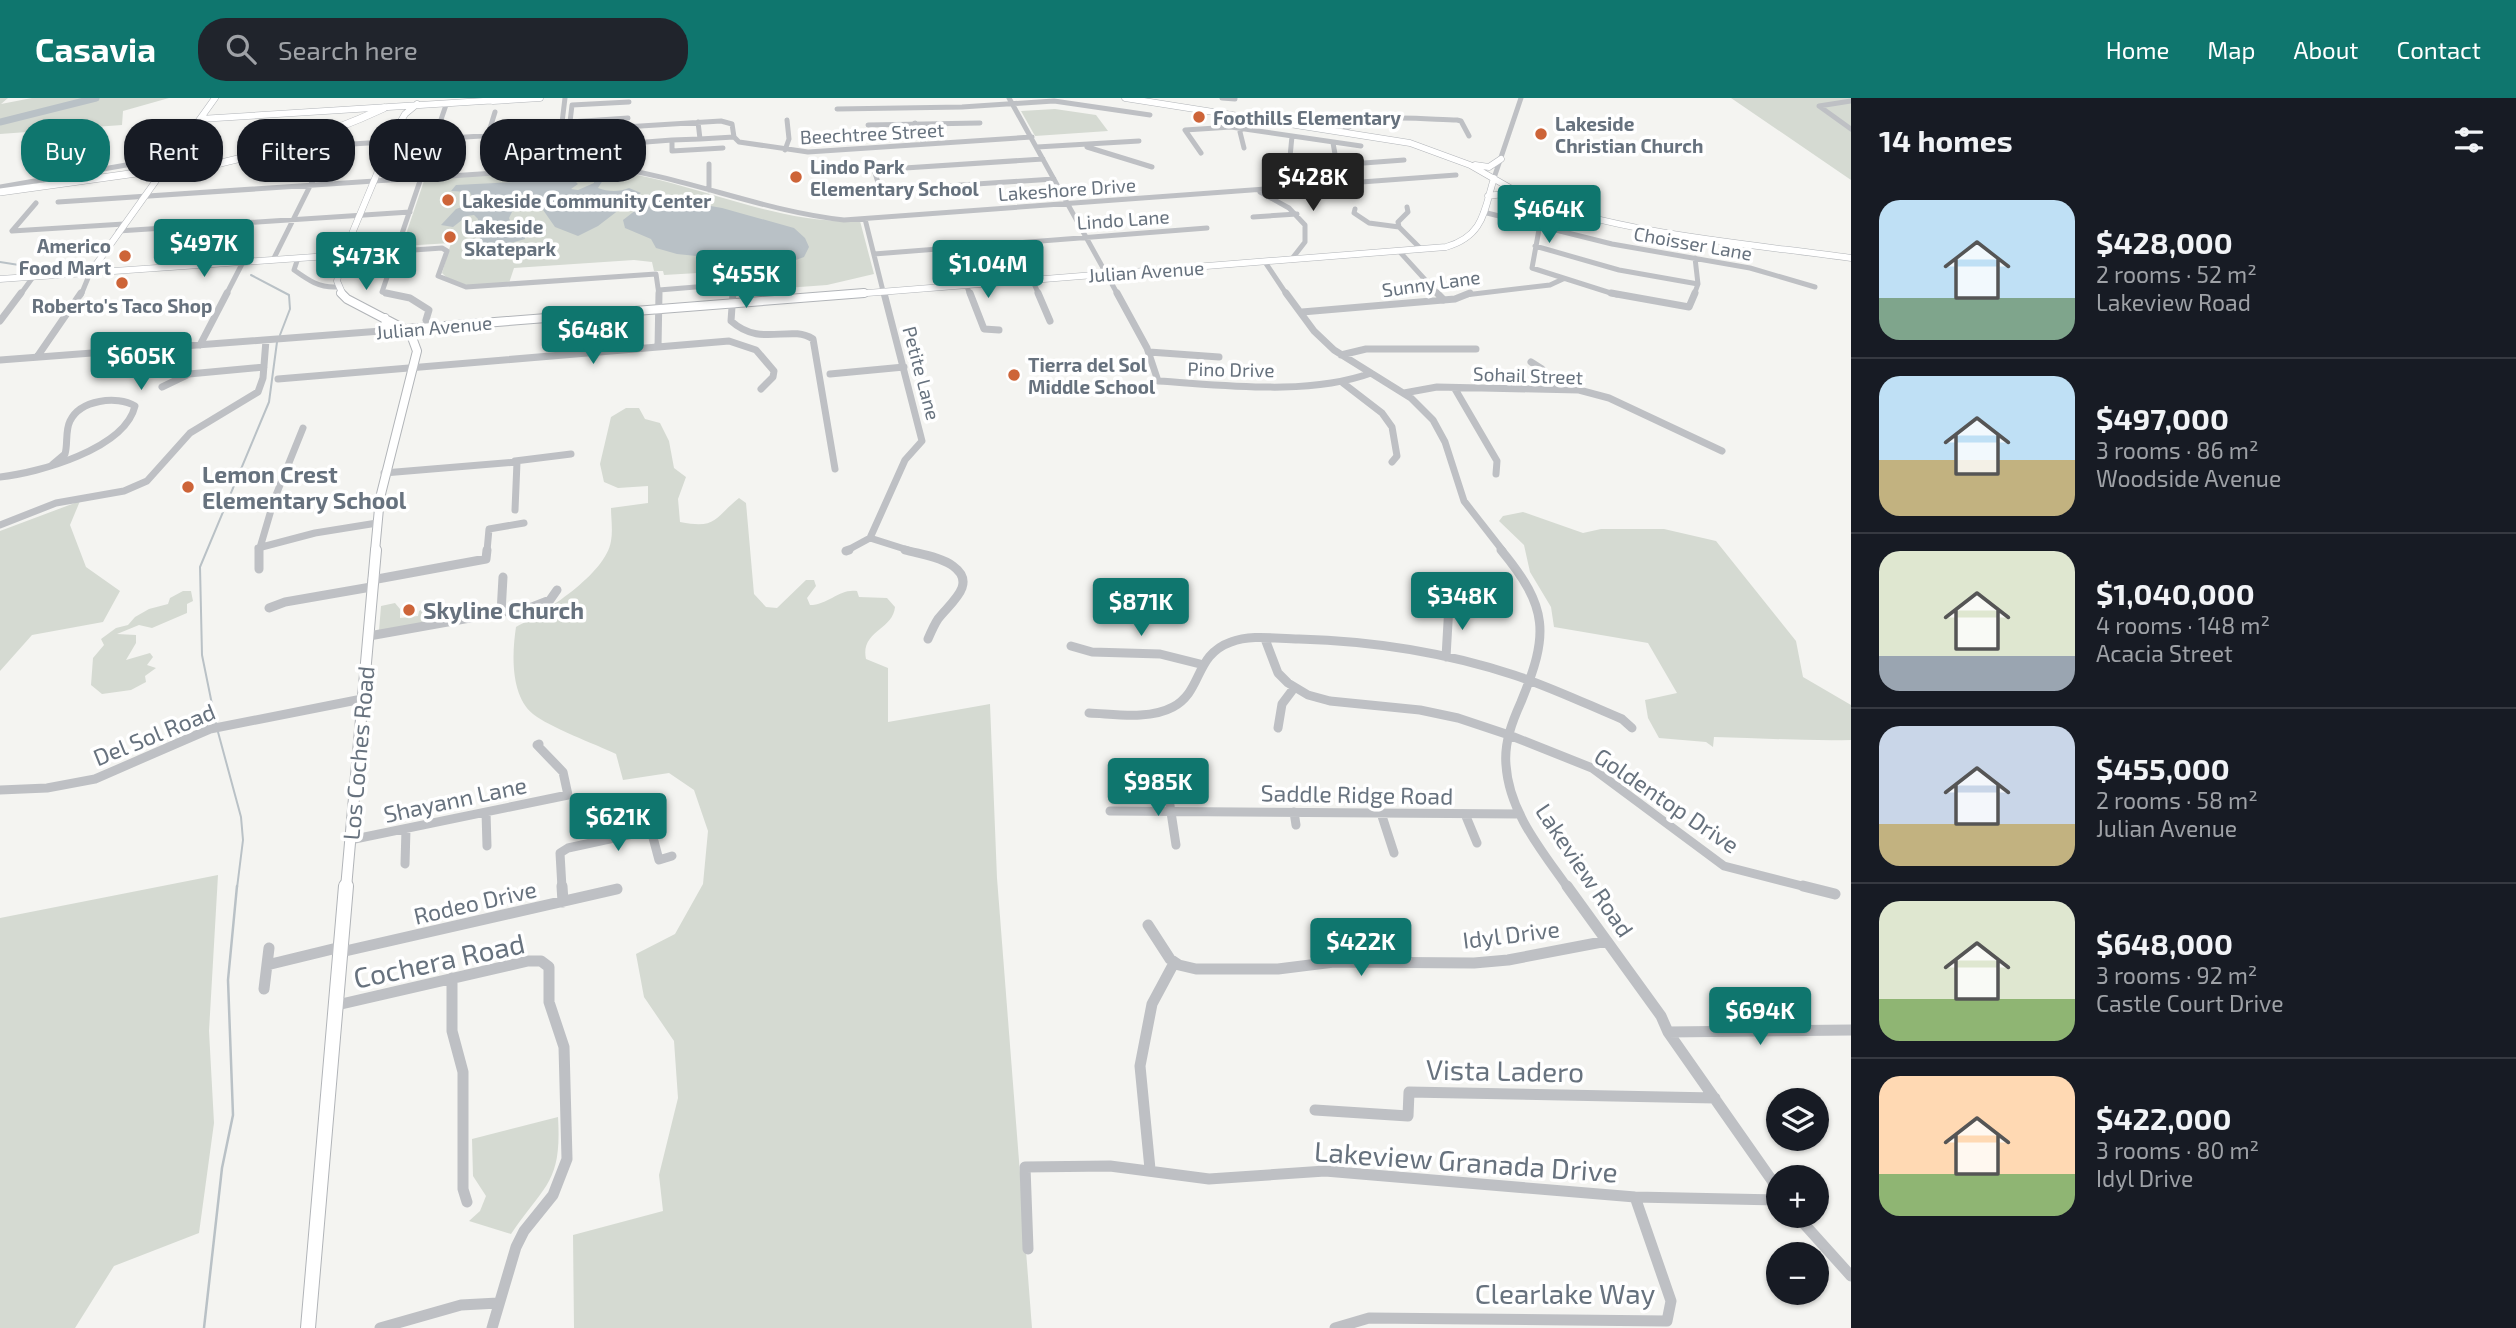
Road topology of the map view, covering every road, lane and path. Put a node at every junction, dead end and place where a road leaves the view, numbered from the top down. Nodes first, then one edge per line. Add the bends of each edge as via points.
1 (215, 98) edge
2 (402, 98) edge
3 (540, 98) edge
4 (565, 98) edge
5 (970, 98) edge
6 (1125, 98) edge
7 (1222, 98) edge
8 (1521, 98) edge
9 (1145, 99) edge
10 (1235, 99) edge
11 (629, 100) edge
12 (1047, 100) edge
13 (1011, 101) edge
14 (1851, 101) edge
15 (450, 102) edge
16 (388, 105) junction
17 (414, 105) junction
18 (973, 106) junction
19 (360, 108) junction
20 (862, 108) junction
21 (837, 109) dead end
22 (337, 110) junction
23 (349, 110) junction
24 (372, 110) junction
25 (495, 112) dead end
26 (1130, 112) junction
27 (405, 114) junction
28 (1150, 115) dead end
29 (1245, 116) junction
30 (628, 118) joint
31 (200, 119) joint
32 (347, 119) joint
33 (403, 119) edge
34 (444, 119) edge
35 (493, 119) edge
36 (562, 119) edge
37 (787, 120) dead end
38 (1124, 120) dead end
39 (1396, 120) junction
40 (698, 122) junction
41 (915, 123) junction
42 (979, 123) dead end
43 (646, 126) edge
44 (1239, 128) junction
45 (1401, 129) dead end
46 (1851, 130) edge
47 (1344, 131) junction
48 (1292, 136) junction
49 (1469, 136) dead end
50 (734, 137) junction
51 (1031, 137) junction
52 (700, 139) junction
53 (672, 140) junction
54 (1139, 141) dead end
55 (646, 142) edge
56 (369, 143) edge
57 (1333, 143) junction
58 (924, 144) junction
59 (1082, 145) junction
60 (1361, 146) dead end
61 (1037, 147) junction
62 (723, 148) dead end
63 (1244, 148) dead end
64 (785, 150) junction
65 (1202, 153) dead end
66 (1290, 157) dead end
67 (1043, 159) junction
68 (1501, 159) junction
69 (223, 160) edge
70 (871, 160) dead end
71 (1404, 160) dead end
72 (1462, 162) junction
73 (709, 164) dead end
74 (1338, 165) junction
75 (124, 167) edge
76 (1152, 167) dead end
77 (874, 170) junction
78 (124, 173) edge
79 (646, 175) edge
80 (1457, 175) dead end
81 (1054, 178) junction
82 (369, 180) edge
83 (1493, 180) junction
84 (124, 181) edge
85 (155, 182) edge
86 (375, 182) edge
87 (420, 182) edge
88 (311, 184) junction
89 (1353, 184) junction
90 (0, 189) edge
91 (709, 190) junction
92 (1257, 191) junction
93 (146, 195) junction
94 (1488, 196) junction
95 (0, 198) edge
96 (1531, 200) junction
97 (58, 202) dead end
98 (36, 203) dead end
99 (1069, 205) junction
100 (1406, 208) dead end
101 (1355, 209) dead end
102 (410, 212) junction
103 (1483, 212) junction
104 (1297, 214) junction
105 (362, 215) junction
106 (1253, 218) dead end
107 (865, 219) junction
108 (293, 220) junction
109 (124, 223) junction
110 (1540, 224) junction
111 (1399, 227) junction
112 (1207, 228) dead end
113 (118, 231) junction
114 (1088, 237) junction
115 (1535, 246) junction
116 (398, 248) junction
117 (1421, 249) junction
118 (1399, 251) junction
119 (874, 254) junction
120 (344, 255) junction
121 (298, 258) junction
122 (1695, 258) junction
123 (1851, 258) edge
124 (273, 260) junction
125 (1291, 260) junction
126 (243, 262) junction
127 (1265, 262) junction
128 (90, 273) junction
129 (1108, 274) junction
130 (33, 277) junction
131 (0, 279) edge
132 (1032, 279) junction
133 (1563, 279) junction
134 (966, 284) junction
135 (1698, 284) junction
136 (337, 287) junction
137 (1815, 287) dead end
138 (659, 290) junction
139 (884, 291) junction
140 (1444, 300) junction
141 (734, 303) junction
142 (659, 309) junction
143 (1302, 312) junction
144 (385, 318) junction
145 (426, 320) dead end
146 (0, 321) edge
147 (1050, 321) dead end
148 (407, 329) junction
149 (999, 330) dead end
150 (379, 331) junction
151 (266, 340) junction
152 (200, 345) junction
153 (658, 347) junction
154 (1476, 349) dead end
155 (1149, 352) junction
156 (1341, 355) junction
157 (37, 356) junction
158 (1219, 357) dead end
159 (0, 360) edge
160 (1531, 362) dead end
161 (264, 367) junction
162 (904, 367) junction
163 (413, 368) junction
164 (1371, 373) junction
165 (830, 374) dead end
166 (278, 379) dead end
167 (1343, 383) junction
168 (162, 387) dead end
169 (1455, 389) junction
170 (1557, 389) junction
171 (761, 390) dead end
172 (1404, 393) junction
173 (303, 428) dead end
174 (1722, 451) dead end
175 (570, 454) dead end
176 (513, 461) junction
177 (1392, 462) dead end
178 (52, 465) junction
179 (835, 469) dead end
180 (384, 473) junction
181 (1496, 474) dead end
182 (0, 477) edge
183 (515, 510) dead end
184 (377, 523) junction
185 (524, 523) dead end
186 (0, 525) edge
187 (870, 538) junction
188 (258, 548) junction
189 (846, 551) dead end
190 (259, 569) dead end
191 (503, 577) dead end
192 (372, 584) junction
193 (557, 590) dead end
194 (1449, 605) dead end
195 (269, 608) dead end
196 (501, 613) junction
197 (369, 636) junction
198 (928, 639) dead end
199 (1265, 639) junction
200 (1071, 646) dead end
201 (1446, 657) junction
202 (1200, 664) junction
203 (1530, 681) junction
204 (1294, 688) junction
205 (362, 699) junction
206 (1089, 713) dead end
207 (1278, 728) dead end
208 (1632, 728) dead end
209 (1509, 735) junction
210 (539, 744) dead end
211 (1167, 786) dead end
212 (0, 790) edge
213 (1110, 811) dead end
214 (486, 812) junction
215 (1172, 812) junction
216 (1293, 812) junction
217 (1381, 813) junction
218 (1465, 814) junction
219 (1520, 814) junction
220 (1296, 825) dead end
221 (406, 829) junction
222 (350, 840) junction
223 (1477, 844) dead end
224 (1176, 845) dead end
225 (487, 846) dead end
226 (1394, 853) dead end
227 (672, 856) dead end
228 (405, 864) dead end
229 (617, 889) dead end
230 (1835, 894) dead end
231 (563, 902) junction
232 (1148, 925) dead end
233 (1607, 941) junction
234 (269, 948) dead end
235 (341, 949) junction
236 (1174, 963) junction
237 (267, 965) junction
238 (452, 978) junction
239 (264, 989) dead end
240 (337, 1005) junction
241 (1851, 1030) edge
242 (1668, 1032) junction
243 (1715, 1098) junction
244 (1315, 1110) dead end
245 (1150, 1169) junction
246 (1766, 1172) edge
247 (1634, 1198) junction
248 (1766, 1200) edge
249 (467, 1202) dead end
250 (1808, 1228) edge
251 (1028, 1249) dead end
252 (1851, 1276) edge
253 (498, 1303) junction
254 (308, 1328) edge
255 (380, 1328) edge
256 (492, 1328) edge
257 (1335, 1328) edge

1 - 31 main road
2 - 16 main road
2 - 17 main road via 401,103
3 - 15 main road
4 - 36 street
5 - 18 street
6 - 9 main road
7 - 10 street
8 - 68 street
9 - 29 main road
11 - 30 street
11 - 30 street via 572,105 569,121
12 - 13 street
12 - 26 street
13 - 18 street
13 - 51 street, Pino Drive
14 - 46 street via 1819,106
15 - 17 main road
15 - 34 street
16 - 17 main road
16 - 17 main road
16 - 19 main road
16 - 24 highway
16 - 27 main road via 405,109
17 - 27 main road
18 - 20 street
19 - 22 main road
19 - 24 main road
20 - 21 street
20 - 41 street via 869,128
22 - 23 main road
22 - 31 main road
23 - 24 main road
23 - 32 highway via 355,113
24 - 32 highway
24 - 69 highway via 273,150
25 - 35 street
26 - 28 street
26 - 38 street
27 - 33 main road
29 - 44 street
29 - 47 main road
37 - 64 street
39 - 45 street
39 - 47 street via 1356,121
39 - 49 street via 1461,121
40 - 43 street
40 - 50 street via 729,122
40 - 52 street
41 - 42 street
41 - 58 street
44 - 48 street
44 - 63 street
44 - 65 street via 1185,130
47 - 72 main road via 1419,145
48 - 57 street
48 - 66 street
50 - 52 street
50 - 64 street, Beechtree Street via 739,142
51 - 58 street, Beechtree Street
51 - 61 street, Pino Drive
52 - 53 street
53 - 55 street
53 - 62 street via 672,154
54 - 59 street
56 - 88 street via 332,145
57 - 60 street
57 - 74 street
58 - 64 street, Beechtree Street
59 - 61 street
59 - 76 street
61 - 67 street, Pino Drive
67 - 77 street
67 - 81 street, Pino Drive
68 - 72 main road via 1489,167
68 - 83 street
70 - 77 street
71 - 74 street
72 - 83 main road
73 - 91 street
74 - 89 street
75 - 90 street
77 - 81 street via 882,190
78 - 90 highway
79 - 91 street, Lakeshore Drive
80 - 89 street, Lakeshore Drive
81 - 99 street, Pino Drive
82 - 88 street, Lakeshore Drive
83 - 94 main road, Julian Avenue
83 - 96 main road
84 - 95 highway, bridge
85 - 93 main road
86 - 105 main road
87 - 102 street
88 - 93 street, Lakeshore Drive
88 - 108 street
89 - 92 street, Lakeshore Drive
91 - 107 street, Lakeshore Drive via 804,216
92 - 99 street, Lakeshore Drive
92 - 104 street
93 - 97 street, Lakeshore Drive
93 - 109 main road
94 - 96 main road
94 - 103 main road, Julian Avenue
96 - 123 main road via 1621,226
98 - 109 street via 12,231
99 - 107 street, Lakeshore Drive
99 - 114 street, Pino Drive
100 - 111 street
101 - 111 street via 1359,218 1368,222
102 - 105 street
102 - 116 street
103 - 110 street, Choisser Lane
103 - 117 main road, Julian Avenue via 1477,232 1468,241
104 - 106 street
104 - 125 street via 1307,233
105 - 108 street
105 - 120 main road
107 - 119 street, Petite Lane
108 - 113 street
108 - 124 street
109 - 113 main road
110 - 115 street
110 - 122 street, Choisser Lane via 1612,244
111 - 117 street
112 - 114 street, Lindo Lane
113 - 128 main road
114 - 119 street, Lindo Lane
114 - 129 street, Pino Drive
115 - 133 street via 1532,268
115 - 135 street via 1619,270
116 - 120 street
116 - 138 street via 447,251 438,271 442,279 460,286 656,274
116 - 145 street via 382,292 421,303 429,310
117 - 118 main road, Julian Avenue
118 - 125 main road, Julian Avenue
118 - 140 street
119 - 139 street, Petite Lane
120 - 121 main road
120 - 136 main road
121 - 124 main road
121 - 136 street via 293,270 320,287
122 - 135 street
122 - 137 street, Choisser Lane
124 - 126 main road
125 - 127 main road, Julian Avenue
126 - 128 main road
126 - 152 street
127 - 129 main road, Julian Avenue
127 - 143 street, Lakeview Road
128 - 130 main road
128 - 157 street via 80,296
129 - 132 main road, Julian Avenue
129 - 155 street, Pino Drive
130 - 131 main road
130 - 146 street
132 - 134 main road, Julian Avenue
132 - 147 street
133 - 135 street via 1618,295 1688,307
133 - 140 street, Sunny Lane via 1550,285
134 - 139 main road, Julian Avenue
134 - 149 street via 984,329
136 - 144 main road via 347,299
138 - 141 street via 732,282
138 - 142 street
139 - 141 main road, Julian Avenue
139 - 162 street, Petite Lane
140 - 143 street, Sunny Lane
141 - 142 main road, Julian Avenue
141 - 179 street via 731,321 754,335 813,339
142 - 148 main road, Julian Avenue
142 - 153 street
143 - 156 street, Lakeview Road
144 - 148 main road
144 - 150 main road
148 - 150 street, Julian Avenue
148 - 163 main road, Los Coches Road via 417,345
150 - 151 street, Julian Avenue
151 - 152 street, Julian Avenue
151 - 161 street
152 - 157 street, Julian Avenue
153 - 163 street
153 - 171 street via 729,341 745,345 761,354 774,371
154 - 156 street via 1366,349
155 - 158 street
155 - 167 street, Pino Drive via 1156,379 1162,383
156 - 164 street, Lakeview Road
157 - 159 street, Julian Avenue
160 - 170 street
161 - 168 street via 189,374
161 - 186 street via 256,394 190,433 144,483 56,503
162 - 165 street
162 - 187 street, Petite Lane via 922,440 905,460
163 - 166 street
163 - 180 main road, Los Coches Road
164 - 167 street, Pino Drive
164 - 172 street, Lakeview Road
167 - 177 street via 1382,413 1392,427 1397,456
169 - 170 street, Sohail Street
169 - 172 street, Sohail Street
169 - 181 street via 1497,461
170 - 174 street, Sohail Street via 1609,398
172 - 203 street, Lakeview Road via 1433,419 1444,436 1463,503 1526,583 1537,608 1542,638
173 - 188 street
175 - 176 street
176 - 180 street
176 - 183 street via 519,463
178 - 178 street via 108,439 135,406 116,399 79,412 70,421 65,454
178 - 182 street
180 - 184 main road, Los Coches Road
184 - 188 street
184 - 192 main road, Los Coches Road
185 - 192 street via 489,529 486,559
187 - 189 street
187 - 198 street via 951,565 963,578 959,596
188 - 190 street
191 - 196 street
192 - 195 street
192 - 197 main road, Los Coches Road
193 - 196 street via 543,604
194 - 201 street
196 - 197 street
197 - 205 main road, Los Coches Road
199 - 201 street via 1362,642
199 - 202 street via 1224,644
199 - 204 street, Goldentop Drive via 1274,667
200 - 202 street via 1092,652 1160,654
201 - 203 street
202 - 206 street via 1191,691 1172,708
203 - 208 street via 1622,719
203 - 209 street, Lakeview Road
204 - 207 street via 1282,704
204 - 209 street, Goldentop Drive via 1323,700 1458,718
205 - 212 street, Del Sol Road via 210,729 95,779
205 - 222 main road, Los Coches Road
209 - 219 street, Lakeview Road via 1505,751 1508,776
209 - 230 street, Goldentop Drive via 1592,768 1724,866
210 - 214 street, Shayann Lane via 564,771 568,795
211 - 215 street
213 - 215 street, Saddle Ridge Road
214 - 221 street, Shayann Lane
214 - 225 street
215 - 216 street, Saddle Ridge Road
215 - 224 street
216 - 217 street, Saddle Ridge Road
216 - 220 street
217 - 218 street, Saddle Ridge Road
217 - 226 street
218 - 219 street, Saddle Ridge Road
218 - 223 street
219 - 233 street, Lakeview Road
221 - 222 street, Shayann Lane
221 - 228 street
222 - 235 main road, Los Coches Road
227 - 231 street via 659,860 651,830 568,848 560,853
229 - 231 street, Rodeo Drive
231 - 235 street, Rodeo Drive
232 - 236 street
233 - 236 street, Idyl Drive via 1474,963 1334,962 1196,969
233 - 242 street, Lakeview Road
234 - 237 street
235 - 237 street, Rodeo Drive
235 - 240 main road, Los Coches Road
236 - 245 street via 1152,1004 1140,1066
237 - 239 street
238 - 240 street, Cochera Road
238 - 249 street via 452,1031 463,1069 463,1189
238 - 253 street, Cochera Road via 544,962 549,967 549,1002 564,1047 568,1155 558,1187 519,1241
240 - 254 main road, Los Coches Road
241 - 242 street
242 - 243 street, Lakeview Road
243 - 244 street, Vista Ladero via 1409,1092 1408,1116
243 - 246 street, Lakeview Road
245 - 247 street, Lakeview Granada Drive via 1209,1179 1325,1171
245 - 251 street, Lakeview Granada Drive via 1025,1167
247 - 248 street, Lakeview Granada Drive
247 - 257 street, Clearlake Way via 1671,1301 1667,1321 1369,1318
250 - 252 street
253 - 255 street via 461,1304
253 - 256 street

